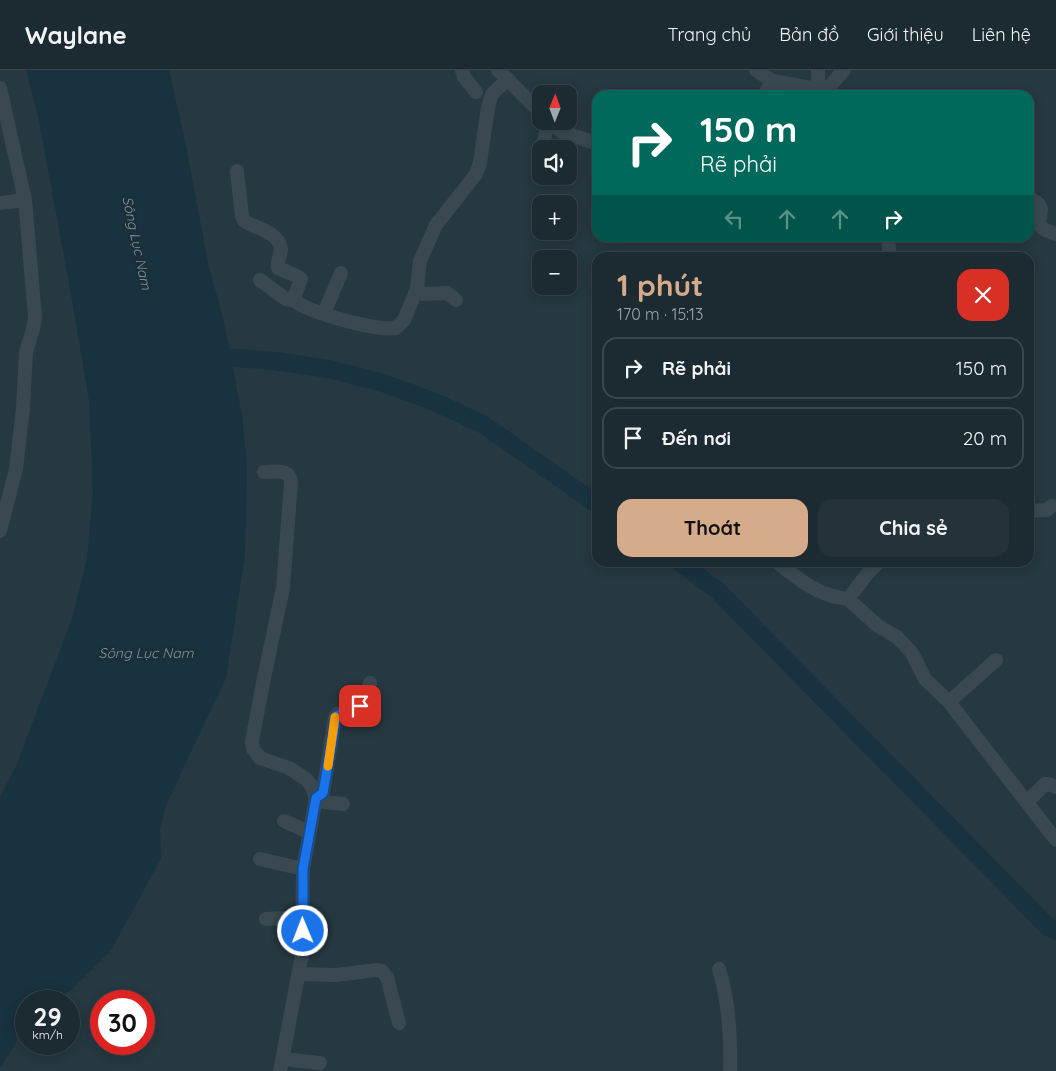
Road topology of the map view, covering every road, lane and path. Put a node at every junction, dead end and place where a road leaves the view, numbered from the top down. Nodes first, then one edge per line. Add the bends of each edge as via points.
1 (462, 70) edge
2 (756, 70) edge
3 (818, 70) edge
4 (844, 70) edge
5 (503, 75) edge
6 (772, 82) junction
7 (0, 88) edge
8 (767, 90) edge
9 (817, 90) edge
10 (823, 90) edge
11 (824, 90) edge
12 (476, 92) dead end
13 (532, 104) edge
14 (559, 130) edge
15 (6, 132) edge
16 (592, 142) edge
17 (236, 171) dead end
18 (25, 200) junction
19 (1034, 201) edge
20 (1, 204) edge
21 (1056, 234) edge
22 (341, 273) dead end
23 (260, 280) dead end
24 (417, 289) junction
25 (456, 300) dead end
26 (295, 301) junction
27 (324, 313) junction
28 (264, 472) dead end
29 (1052, 506) dead end
30 (1034, 511) edge
31 (0, 531) edge
32 (783, 567) edge
33 (874, 567) edge
34 (848, 599) junction
35 (996, 660) dead end
36 (370, 684) dead end
37 (949, 702) junction
38 (1056, 787) edge
39 (315, 800) junction
40 (1027, 802) junction
41 (342, 804) dead end
42 (284, 821) dead end
43 (309, 832) junction
44 (1056, 840) edge
45 (260, 859) dead end
46 (303, 869) junction
47 (303, 917) junction
48 (266, 919) dead end
49 (719, 969) dead end
50 (299, 974) junction
51 (399, 1023) dead end
52 (320, 1063) dead end
53 (281, 1065) edge
54 (730, 1071) edge

1 - 12 street
2 - 6 street
3 - 10 street
4 - 11 street
5 - 13 street
5 - 24 street via 492,94 478,169 436,225 420,262
6 - 8 street
6 - 9 street
7 - 15 street
14 - 16 street
15 - 18 street
17 - 26 street via 244,221 261,228 280,244 278,268 301,279
18 - 20 street
18 - 31 street via 35,316 26,352 16,469
19 - 21 street via 1041,210 1039,225
22 - 27 street
23 - 26 street via 286,299
24 - 25 street via 423,294 447,294
24 - 27 street via 404,320 396,328 371,327
26 - 27 street
28 - 39 street via 283,471 288,473 291,482 283,588 253,749 260,758 298,773 310,785
29 - 30 street via 1047,510
32 - 34 street via 815,590
33 - 34 street
34 - 37 street via 878,626 896,637 912,654 925,678
35 - 37 street
36 - 39 street via 358,709 339,713 336,717 323,793
37 - 40 street
38 - 40 street via 1045,784
39 - 41 street
39 - 43 street
40 - 44 street
42 - 43 street
43 - 46 street
45 - 46 street
46 - 47 street
47 - 48 street
47 - 50 street via 304,945
49 - 54 street via 729,1011
50 - 51 street via 382,971 387,977
50 - 53 street
52 - 53 street

